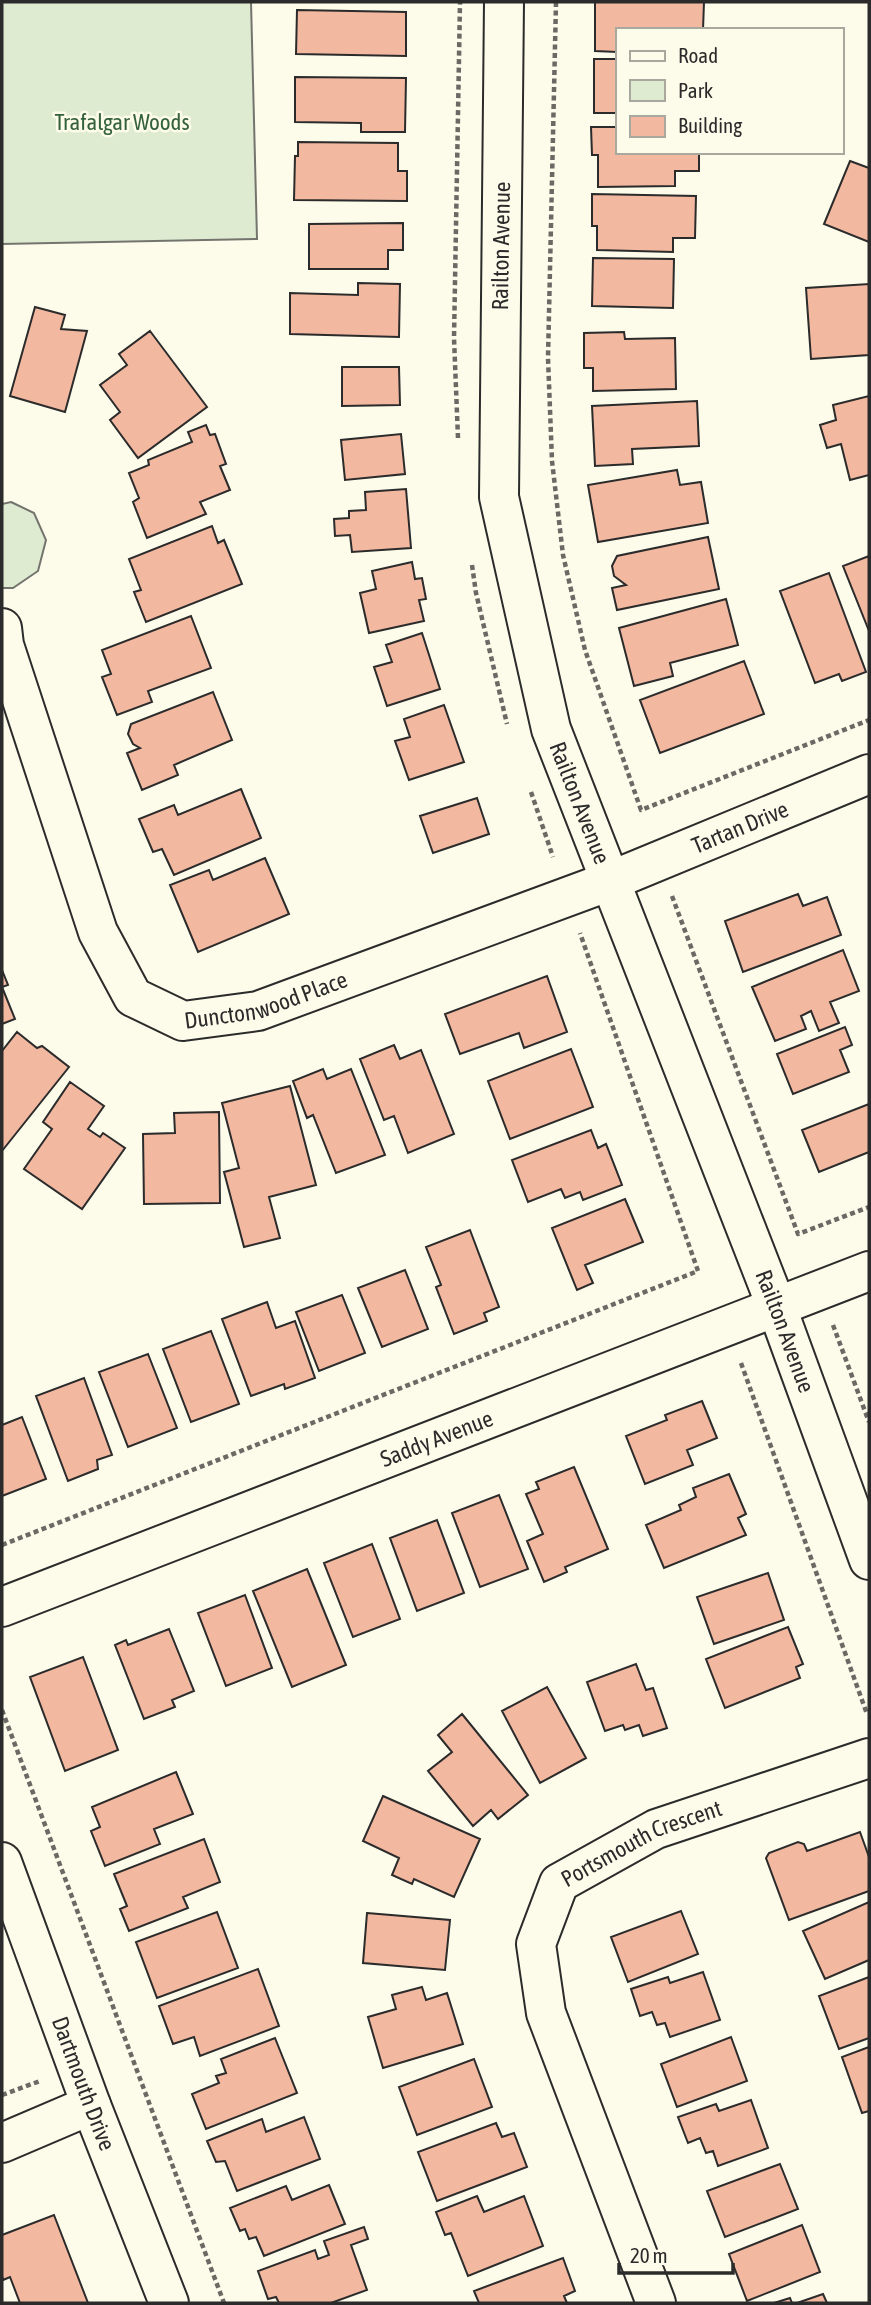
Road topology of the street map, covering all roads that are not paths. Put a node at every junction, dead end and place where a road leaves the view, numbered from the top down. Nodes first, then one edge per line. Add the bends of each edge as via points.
1 (504, 2) edge
2 (2, 628) edge
3 (869, 774) edge
4 (610, 881) junction
5 (869, 1271) edge
6 (777, 1308) junction
7 (869, 1560) edge
8 (2, 1607) edge
9 (869, 1758) edge
10 (2, 1862) edge
11 (91, 2105) junction
12 (2, 2143) edge
13 (169, 2303) edge
14 (656, 2303) edge

1 - 4 street, Railton Avenue via 499,497 551,729
2 - 4 street, Dunctonwood Place via 98,932 133,997 183,1021 258,1011
3 - 4 street, Tartan Drive
4 - 6 street, Railton Avenue
5 - 6 street, Saddy Avenue
6 - 7 street, Railton Avenue
6 - 8 street, Saddy Avenue
9 - 14 street, Portsmouth Crescent via 656,1829 559,1883 536,1944 546,2013
10 - 11 street, Dartmouth Drive
11 - 12 street
11 - 13 street, Dartmouth Drive

